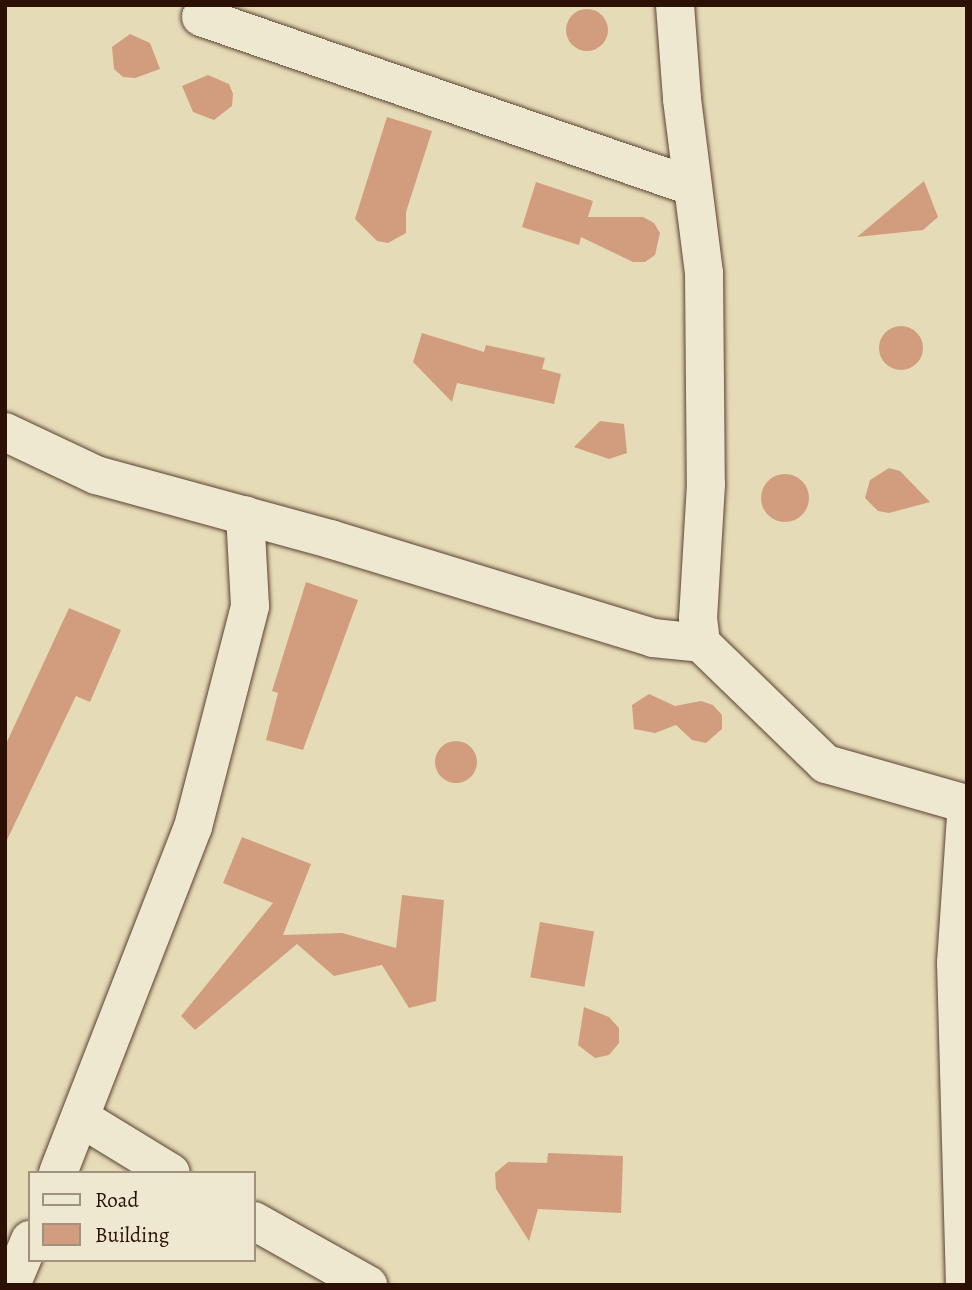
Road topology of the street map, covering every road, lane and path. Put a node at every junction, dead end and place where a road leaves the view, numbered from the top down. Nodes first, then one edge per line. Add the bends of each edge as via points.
1 (675, 5) edge
2 (201, 17) dead end
3 (691, 186) junction
4 (5, 432) edge
5 (245, 515) junction
6 (701, 643) junction
7 (966, 803) edge
8 (81, 1118) junction
9 (59, 1171) edge
10 (168, 1171) edge
11 (256, 1223) edge
12 (28, 1245) edge
13 (11, 1285) edge
14 (368, 1285) edge
15 (965, 1285) edge

1 - 3 street
2 - 3 street
3 - 6 street via 704,274 706,484 698,618
4 - 5 street via 96,475
5 - 6 street via 653,638
5 - 8 street via 250,606 193,827
6 - 7 street via 826,764
7 - 15 street via 956,963
8 - 9 street
8 - 10 street
11 - 14 street
12 - 13 street

